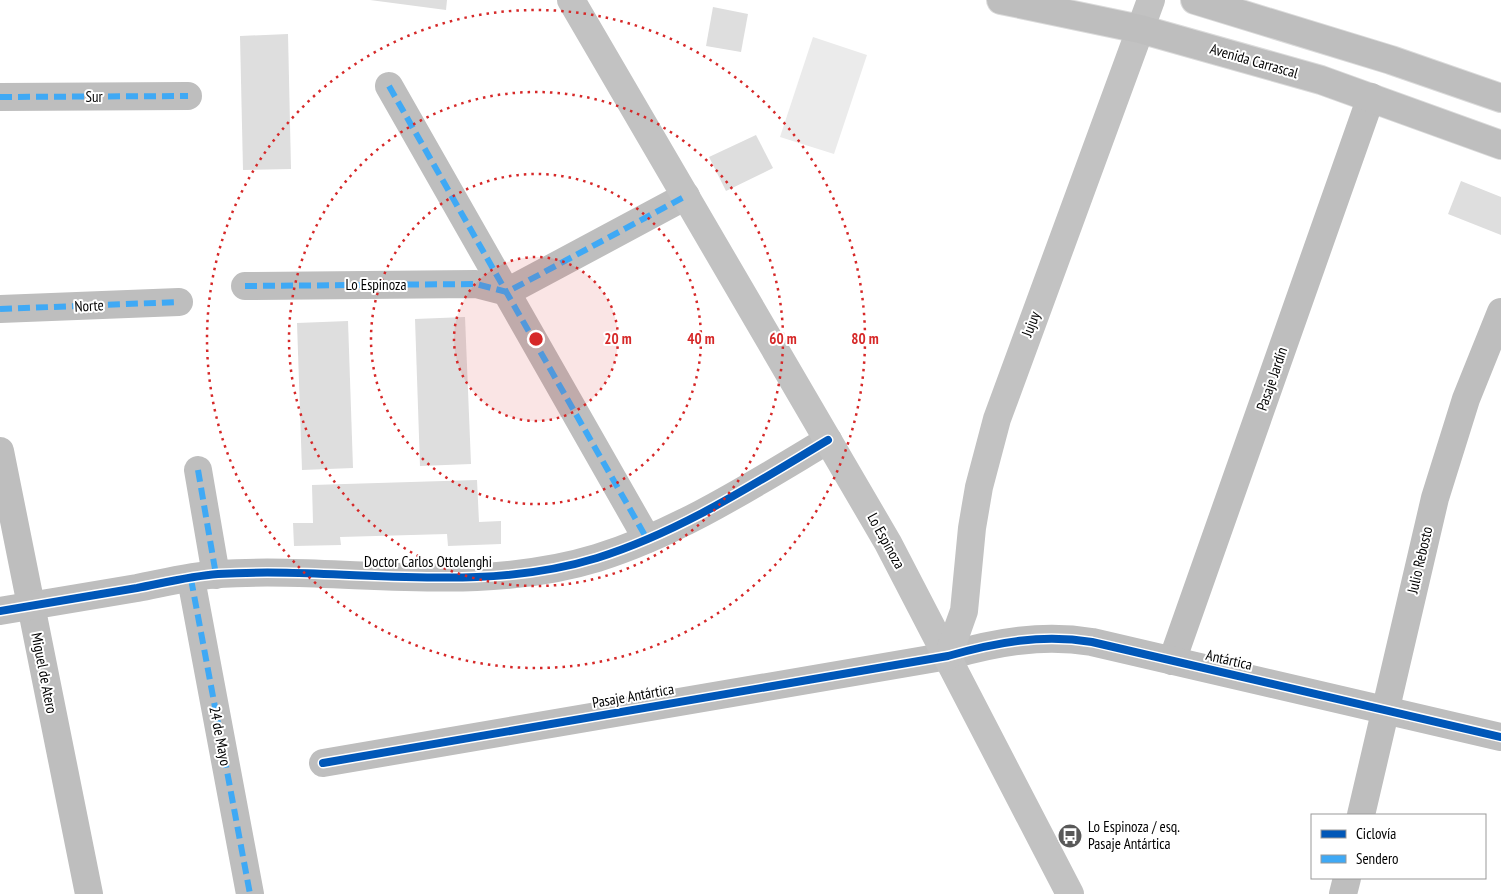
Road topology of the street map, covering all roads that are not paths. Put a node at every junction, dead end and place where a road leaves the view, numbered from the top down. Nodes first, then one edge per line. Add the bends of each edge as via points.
1 (571, 0) edge
2 (1001, 0) edge
3 (1151, 0) edge
4 (1195, 0) edge
5 (1140, 29) junction
6 (388, 86) dead end
7 (188, 96) dead end
8 (0, 97) edge
9 (1371, 97) junction
10 (1501, 98) edge
11 (1501, 145) edge
12 (686, 196) junction
13 (245, 286) dead end
14 (507, 292) junction
15 (179, 302) dead end
16 (0, 309) edge
17 (1501, 312) edge
18 (828, 440) junction
19 (0, 451) edge
20 (198, 470) dead end
21 (647, 540) junction
22 (203, 576) junction
23 (31, 606) junction
24 (0, 611) edge
25 (948, 656) junction
26 (1172, 661) junction
27 (1385, 710) junction
28 (1501, 737) edge
29 (322, 763) dead end
30 (1361, 814) edge
31 (1347, 879) edge
32 (89, 894) edge
33 (250, 894) edge
34 (1070, 894) edge
35 (1343, 894) edge

1 - 12 main road, Lo Espinoza
2 - 5 street, Avenida Carrascal
3 - 5 main road, Jujuy
4 - 10 street via 1391,60
5 - 9 street, Avenida Carrascal
5 - 25 main road, Jujuy via 997,419 979,487 964,611
6 - 14 street
7 - 8 street, Sur
9 - 11 street, Avenida Carrascal
9 - 26 street, Pasaje Jardín
12 - 14 street
12 - 18 main road, Lo Espinoza
13 - 14 street, Lo Espinoza via 476,284
14 - 21 street
15 - 16 street, Norte
17 - 27 street, Julio Rebosto via 1450,446
18 - 21 street, Doctor Carlos Ottolenghi via 715,506
18 - 25 main road, Lo Espinoza
19 - 23 street, Miguel de Atero
20 - 22 street, 24 de Mayo
21 - 22 street, Doctor Carlos Ottolenghi via 572,564 477,578 280,573
22 - 23 street, Doctor Carlos Ottolenghi
22 - 33 street, 24 de Mayo
23 - 24 street, Doctor Carlos Ottolenghi
23 - 32 street, Miguel de Atero
25 - 26 street, Antártica via 1004,642 1056,638 1092,642
25 - 29 street, Pasaje Antártica
25 - 34 main road, Lo Espinoza
26 - 27 street, Antártica
27 - 28 street, Antártica
27 - 30 street, Julio Rebosto
31 - 35 street

